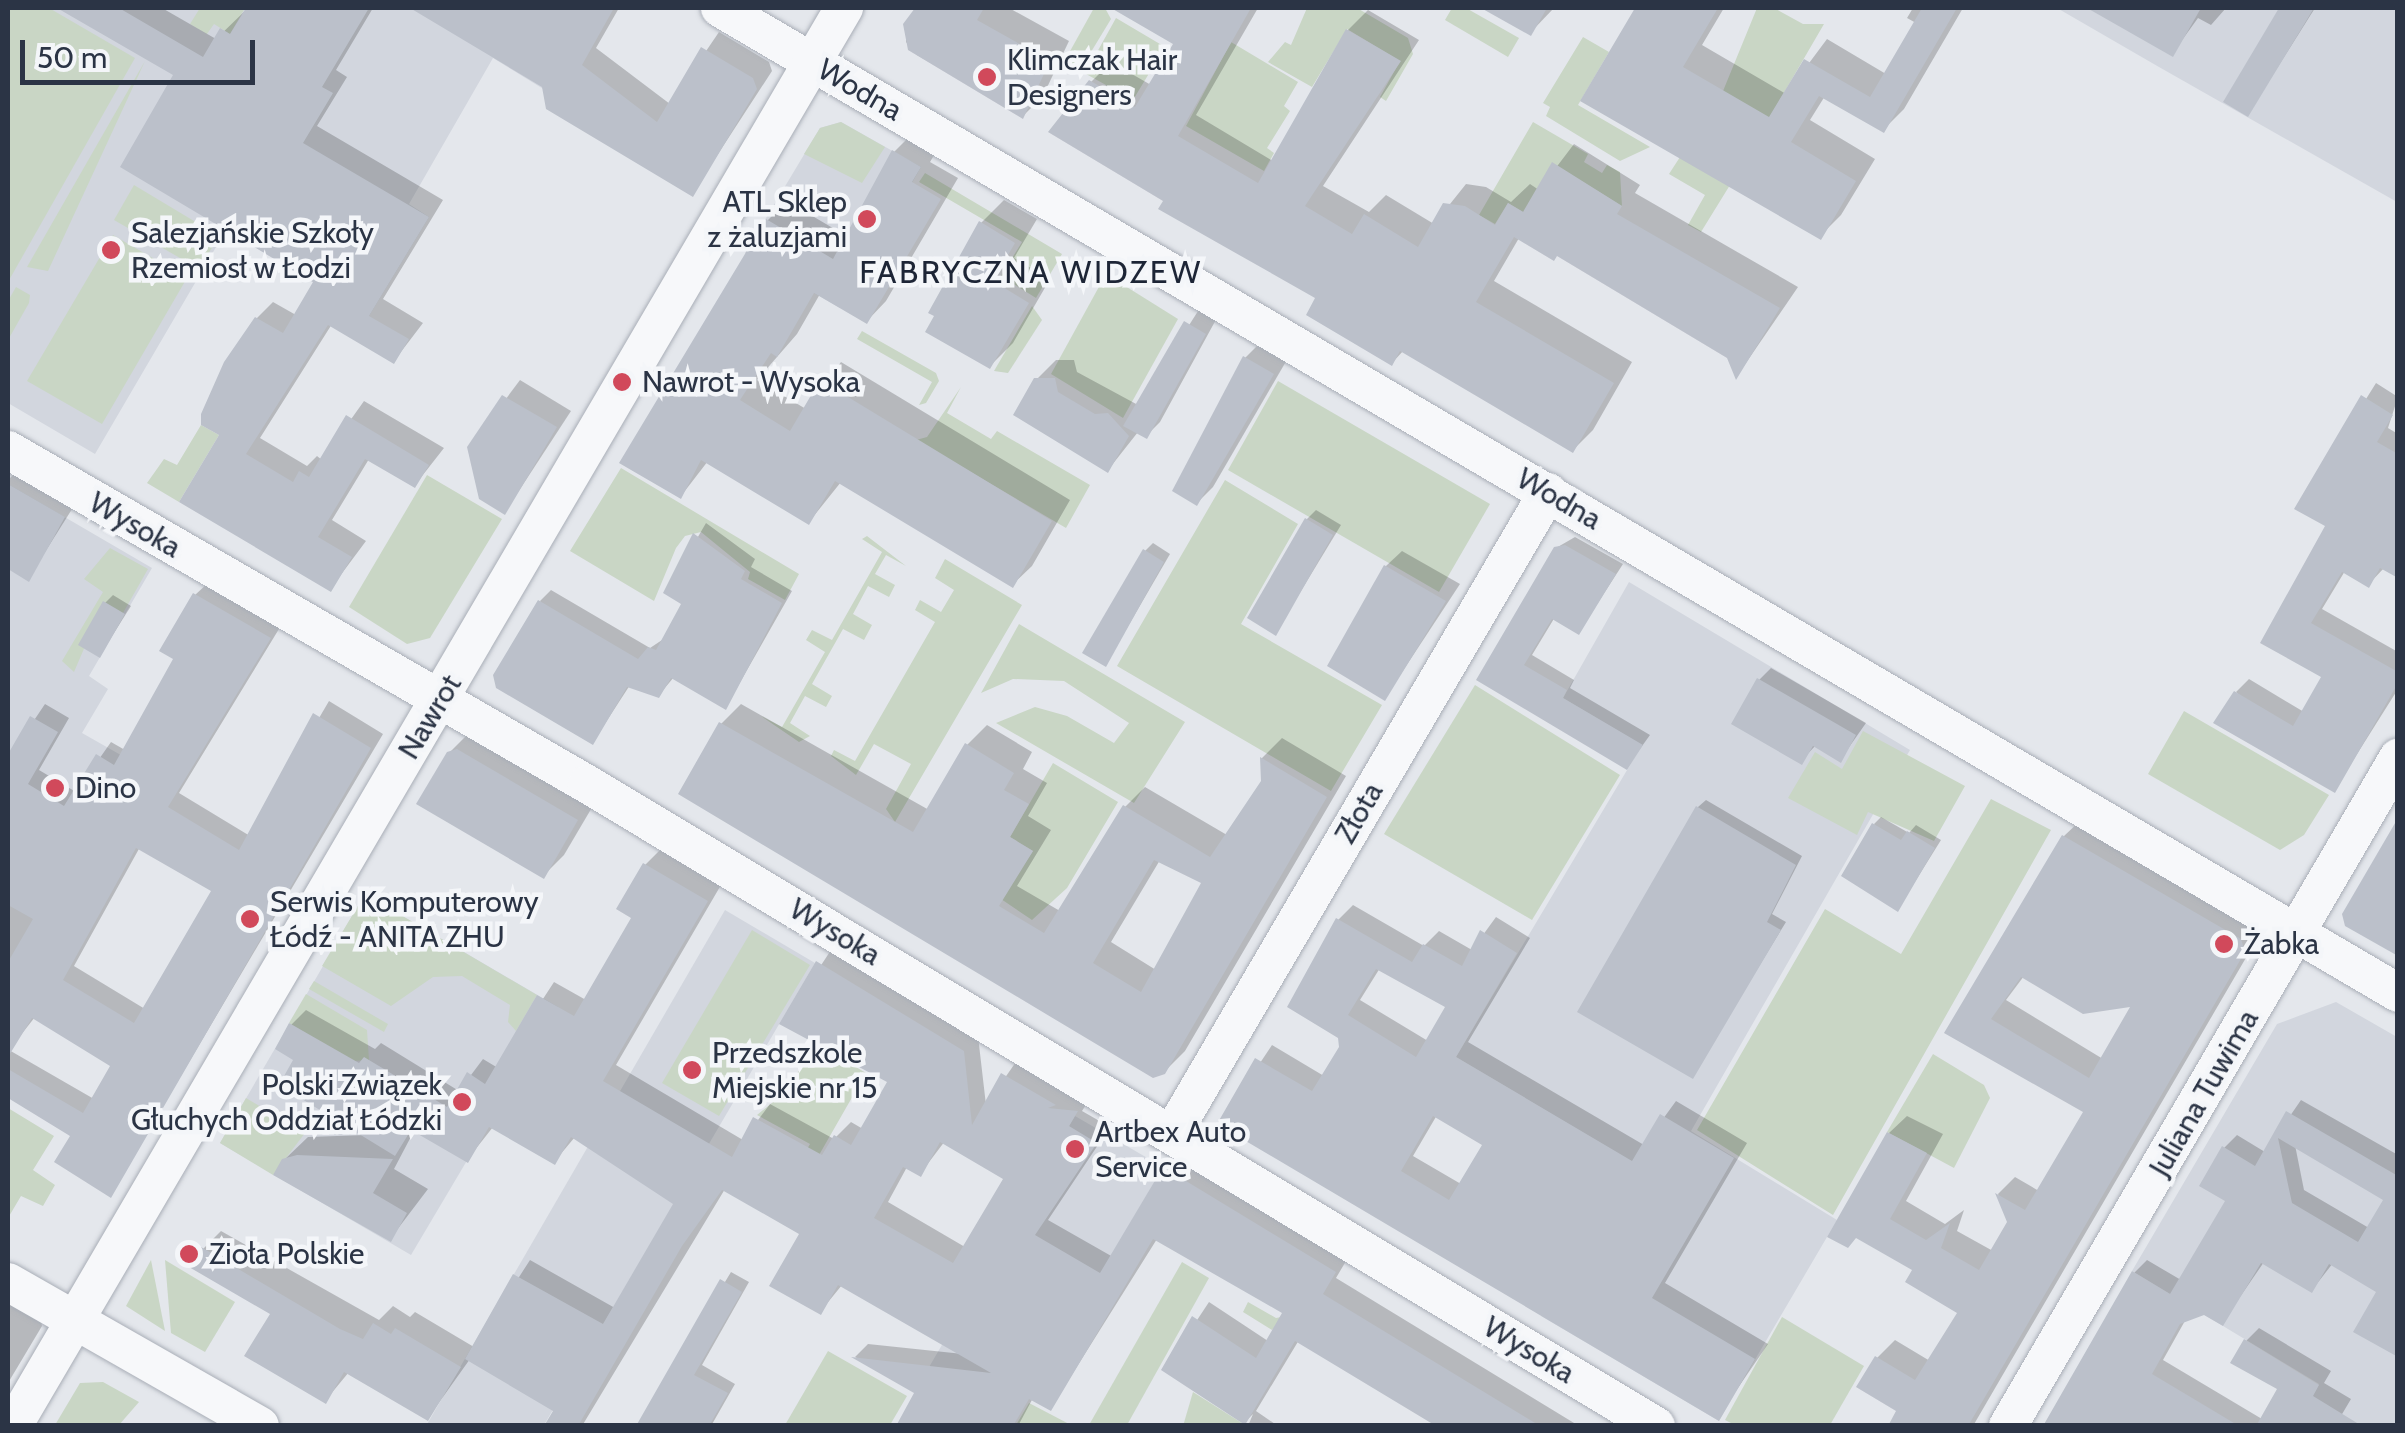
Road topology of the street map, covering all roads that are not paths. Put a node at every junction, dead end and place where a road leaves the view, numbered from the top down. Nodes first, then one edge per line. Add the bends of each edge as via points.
1 (720, 8) edge
2 (844, 8) edge
3 (812, 62) junction
4 (8, 450) edge
5 (1548, 492) junction
6 (441, 699) junction
7 (2398, 758) edge
8 (2296, 933) junction
9 (2398, 993) edge
10 (1172, 1134) junction
11 (8, 1282) edge
12 (76, 1320) junction
13 (13, 1426) edge
14 (260, 1426) edge
15 (1656, 1426) edge
16 (2008, 1426) edge

1 - 3 street, Wodna
2 - 3 street, Nawrot
3 - 5 street, Wodna
3 - 6 street, Nawrot
4 - 6 street, Wysoka
5 - 8 street, Wodna
5 - 10 street, Złota
6 - 10 street, Wysoka
6 - 12 street, Nawrot
7 - 8 street, Juliana Tuwima
8 - 9 street, Wodna
8 - 16 street, Juliana Tuwima
10 - 15 street, Wysoka
11 - 12 street
12 - 13 street, Nawrot
12 - 14 street

